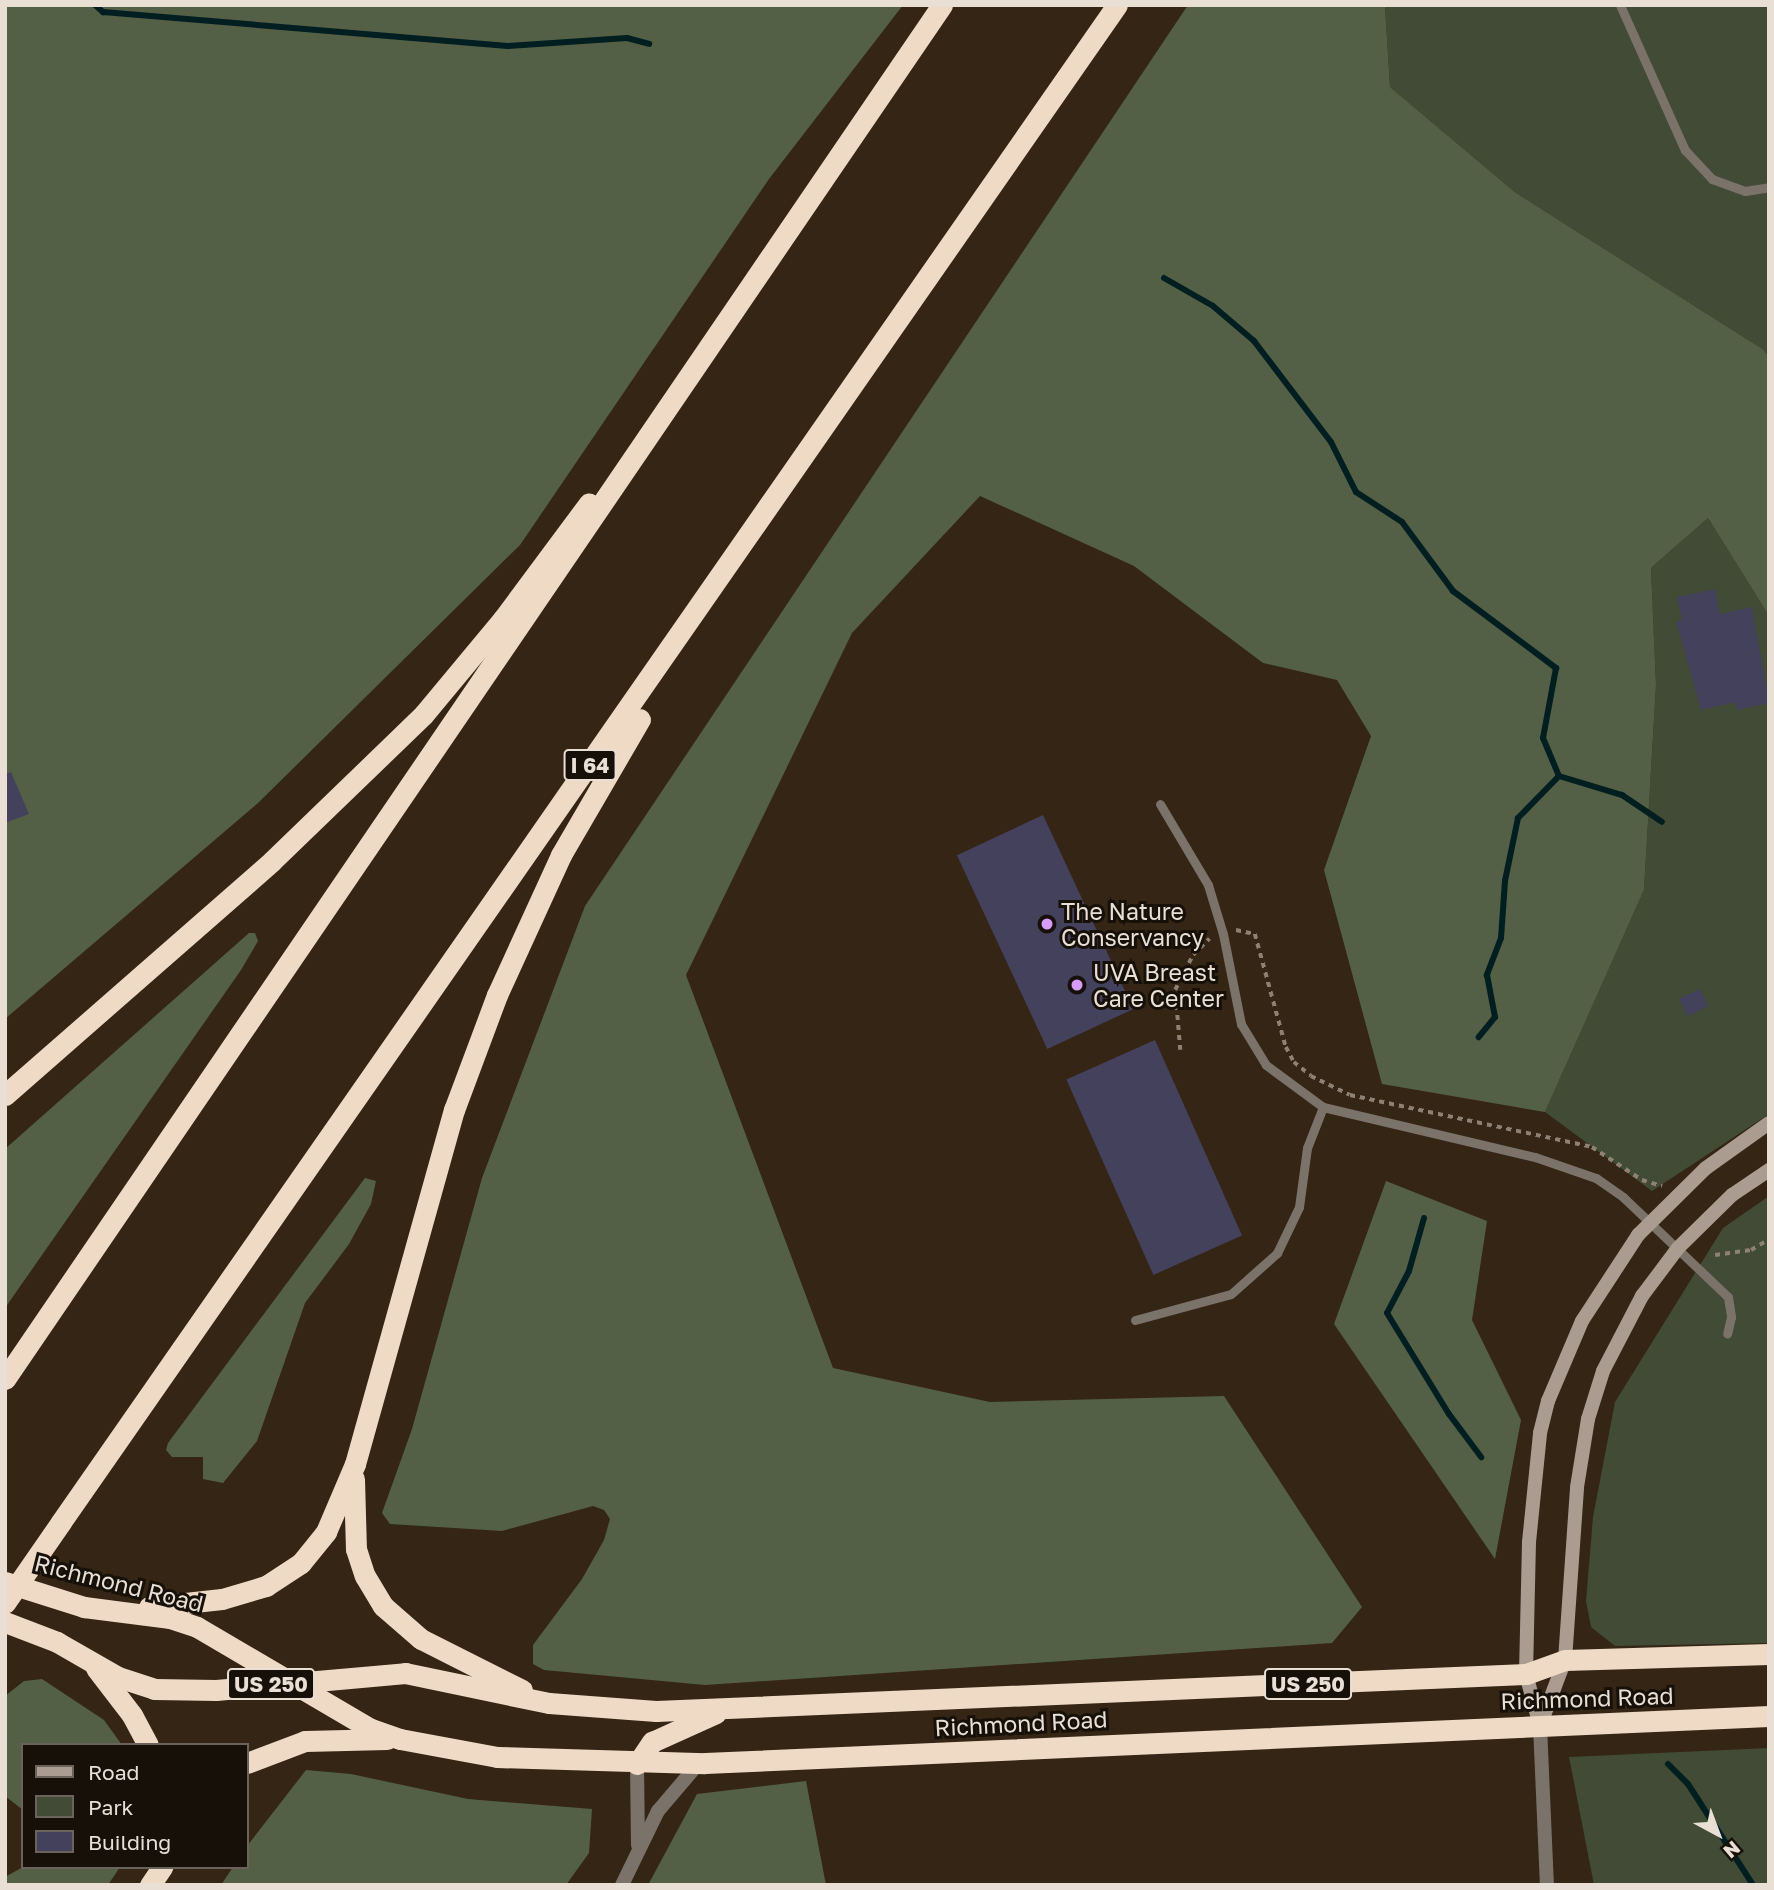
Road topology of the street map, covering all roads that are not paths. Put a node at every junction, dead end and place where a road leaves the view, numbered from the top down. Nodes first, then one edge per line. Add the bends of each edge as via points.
1 (942, 5) edge
2 (1117, 5) edge
3 (1620, 5) edge
4 (1769, 187) edge
5 (685, 384) junction
6 (713, 590) junction
7 (1160, 804) dead end
8 (5, 1095) edge
9 (1323, 1107) junction
10 (1769, 1123) edge
11 (1769, 1170) edge
12 (1649, 1222) junction
13 (1678, 1248) junction
14 (1135, 1320) dead end
15 (1727, 1334) dead end
16 (5, 1379) edge
17 (355, 1464) junction
18 (5, 1582) edge
19 (5, 1602) edge
20 (114, 1611) junction
21 (5, 1622) edge
22 (1769, 1654) edge
23 (1565, 1660) junction
24 (91, 1661) junction
25 (1526, 1674) junction
26 (291, 1681) junction
27 (548, 1703) junction
28 (725, 1709) junction
29 (1769, 1716) edge
30 (1540, 1726) junction
31 (400, 1739) junction
32 (147, 1743) edge
33 (248, 1763) edge
34 (637, 1764) junction
35 (698, 1764) junction
36 (639, 1846) junction
37 (161, 1869) edge
38 (150, 1885) edge
39 (622, 1885) edge
40 (1547, 1885) edge

1 - 5 highway
2 - 6 highway, I 64
3 - 4 lane via 1685,150 1712,179 1745,191
5 - 8 highway via 424,714 272,861
5 - 16 highway
6 - 17 highway via 685,653 625,740 567,843 497,995 454,1110
6 - 19 highway, I 64, bridge
7 - 9 lane via 1208,885 1223,934 1233,995 1253,1046 1284,1083
9 - 12 lane via 1563,1165 1596,1178
9 - 14 lane via 1307,1148 1299,1207 1277,1253 1231,1294
10 - 12 street via 1706,1168
11 - 13 street via 1709,1215
12 - 13 lane
12 - 25 street via 1609,1274 1582,1321 1548,1401 1532,1494
13 - 15 lane via 1728,1297 1731,1318
13 - 23 street via 1623,1329 1588,1419 1569,1561
17 - 20 highway via 326,1532 301,1563 278,1579 222,1599
17 - 27 highway via 356,1549 383,1606 421,1639
18 - 20 highway, Richmond Road / US 250 via 66,1602
20 - 26 highway, Richmond Road / US 250 via 197,1627
21 - 24 highway, Richmond Road / US 250
22 - 23 highway, Richmond Road / US 250
23 - 25 highway, Richmond Road / US 250
23 - 30 street
24 - 26 highway, Richmond Road / US 250 via 154,1689 216,1690
24 - 32 highway
25 - 28 highway, Richmond Road / US 250
25 - 30 street
26 - 27 highway, Richmond Road / US 250 via 405,1673
26 - 31 highway, Richmond Road / US 250 via 357,1722
27 - 28 highway, Richmond Road / US 250 via 624,1710
28 - 34 highway via 652,1742
29 - 30 highway, Richmond Road / US 250
30 - 35 highway, Richmond Road / US 250
30 - 40 street
31 - 33 highway via 305,1741
31 - 34 highway, Richmond Road / US 250 via 497,1757
34 - 35 highway, Richmond Road / US 250
34 - 36 street
35 - 36 street via 667,1796
36 - 39 street
37 - 38 highway

